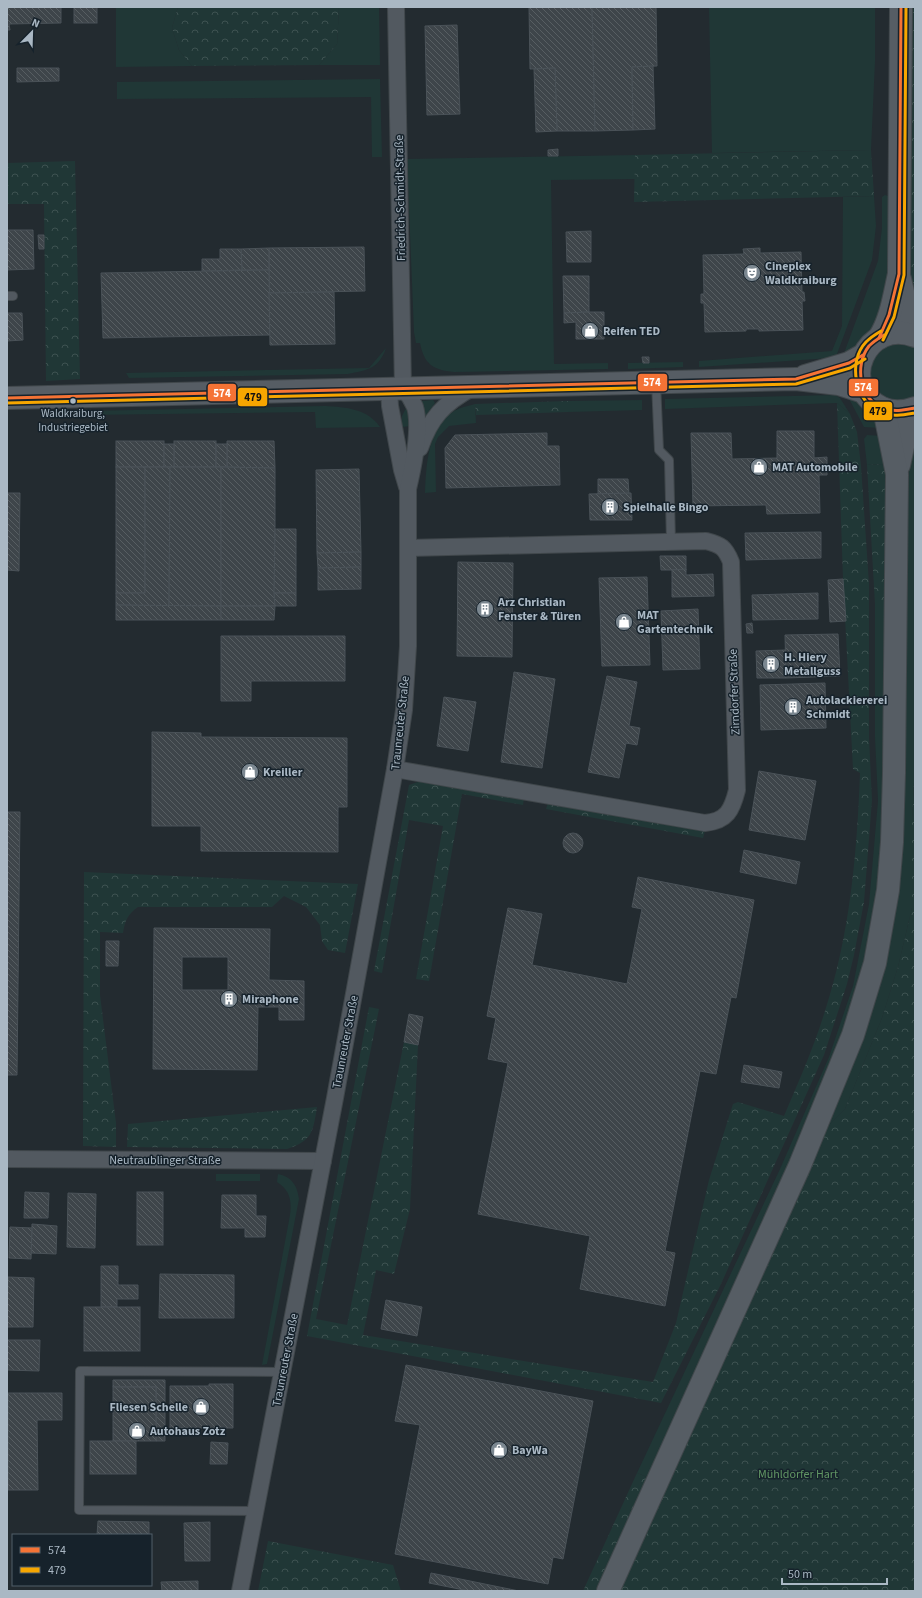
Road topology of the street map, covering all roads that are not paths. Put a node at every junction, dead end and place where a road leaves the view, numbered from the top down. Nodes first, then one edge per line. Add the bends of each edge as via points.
1 (396, 7) edge
2 (901, 7) edge
3 (899, 274) junction
4 (915, 336) edge
5 (879, 338) junction
6 (863, 354) junction
7 (796, 379) junction
8 (656, 382) junction
9 (475, 386) junction
10 (396, 388) junction
11 (864, 392) junction
12 (7, 398) edge
13 (884, 409) junction
14 (913, 409) edge
15 (413, 468) junction
16 (896, 474) junction
17 (408, 488) junction
18 (671, 542) junction
19 (408, 548) junction
20 (396, 769) junction
21 (7, 1159) edge
22 (323, 1161) junction
23 (282, 1372) junction
24 (256, 1511) junction
25 (240, 1591) edge
26 (608, 1591) edge

1 - 10 street, Friedrich-Schmidt-Straße
2 - 3 main road
3 - 4 main road
3 - 5 main road via 889,315
4 - 5 main road via 897,332
5 - 6 main road
6 - 7 main road via 849,363
6 - 11 main road via 859,369
7 - 8 main road
7 - 11 main road via 839,384
8 - 9 main road
8 - 18 lane via 659,450 669,460
9 - 10 main road
9 - 15 street, Traunreuter Straße via 456,397 433,419
10 - 12 main road
10 - 15 street, Traunreuter Straße via 414,406 416,416
10 - 17 street, Traunreuter Straße via 390,406 402,470
11 - 13 main road
13 - 14 main road via 897,412
13 - 16 main road
14 - 16 main road
15 - 17 street, Traunreuter Straße
16 - 26 main road via 892,842 888,890 876,963 853,1035 800,1165
17 - 19 street, Traunreuter Straße
18 - 19 street, Zirndorfer Straße
18 - 20 street, Zirndorfer Straße via 706,541 718,544 726,550 730,562 737,790 730,811 722,819 705,824
19 - 20 street, Traunreuter Straße via 404,710
20 - 22 street, Traunreuter Straße
21 - 22 street, Neutraublinger Straße
22 - 23 street, Traunreuter Straße
23 - 24 street, Traunreuter Straße
23 - 24 lane via 80,1372 79,1510
24 - 25 street, Traunreuter Straße

